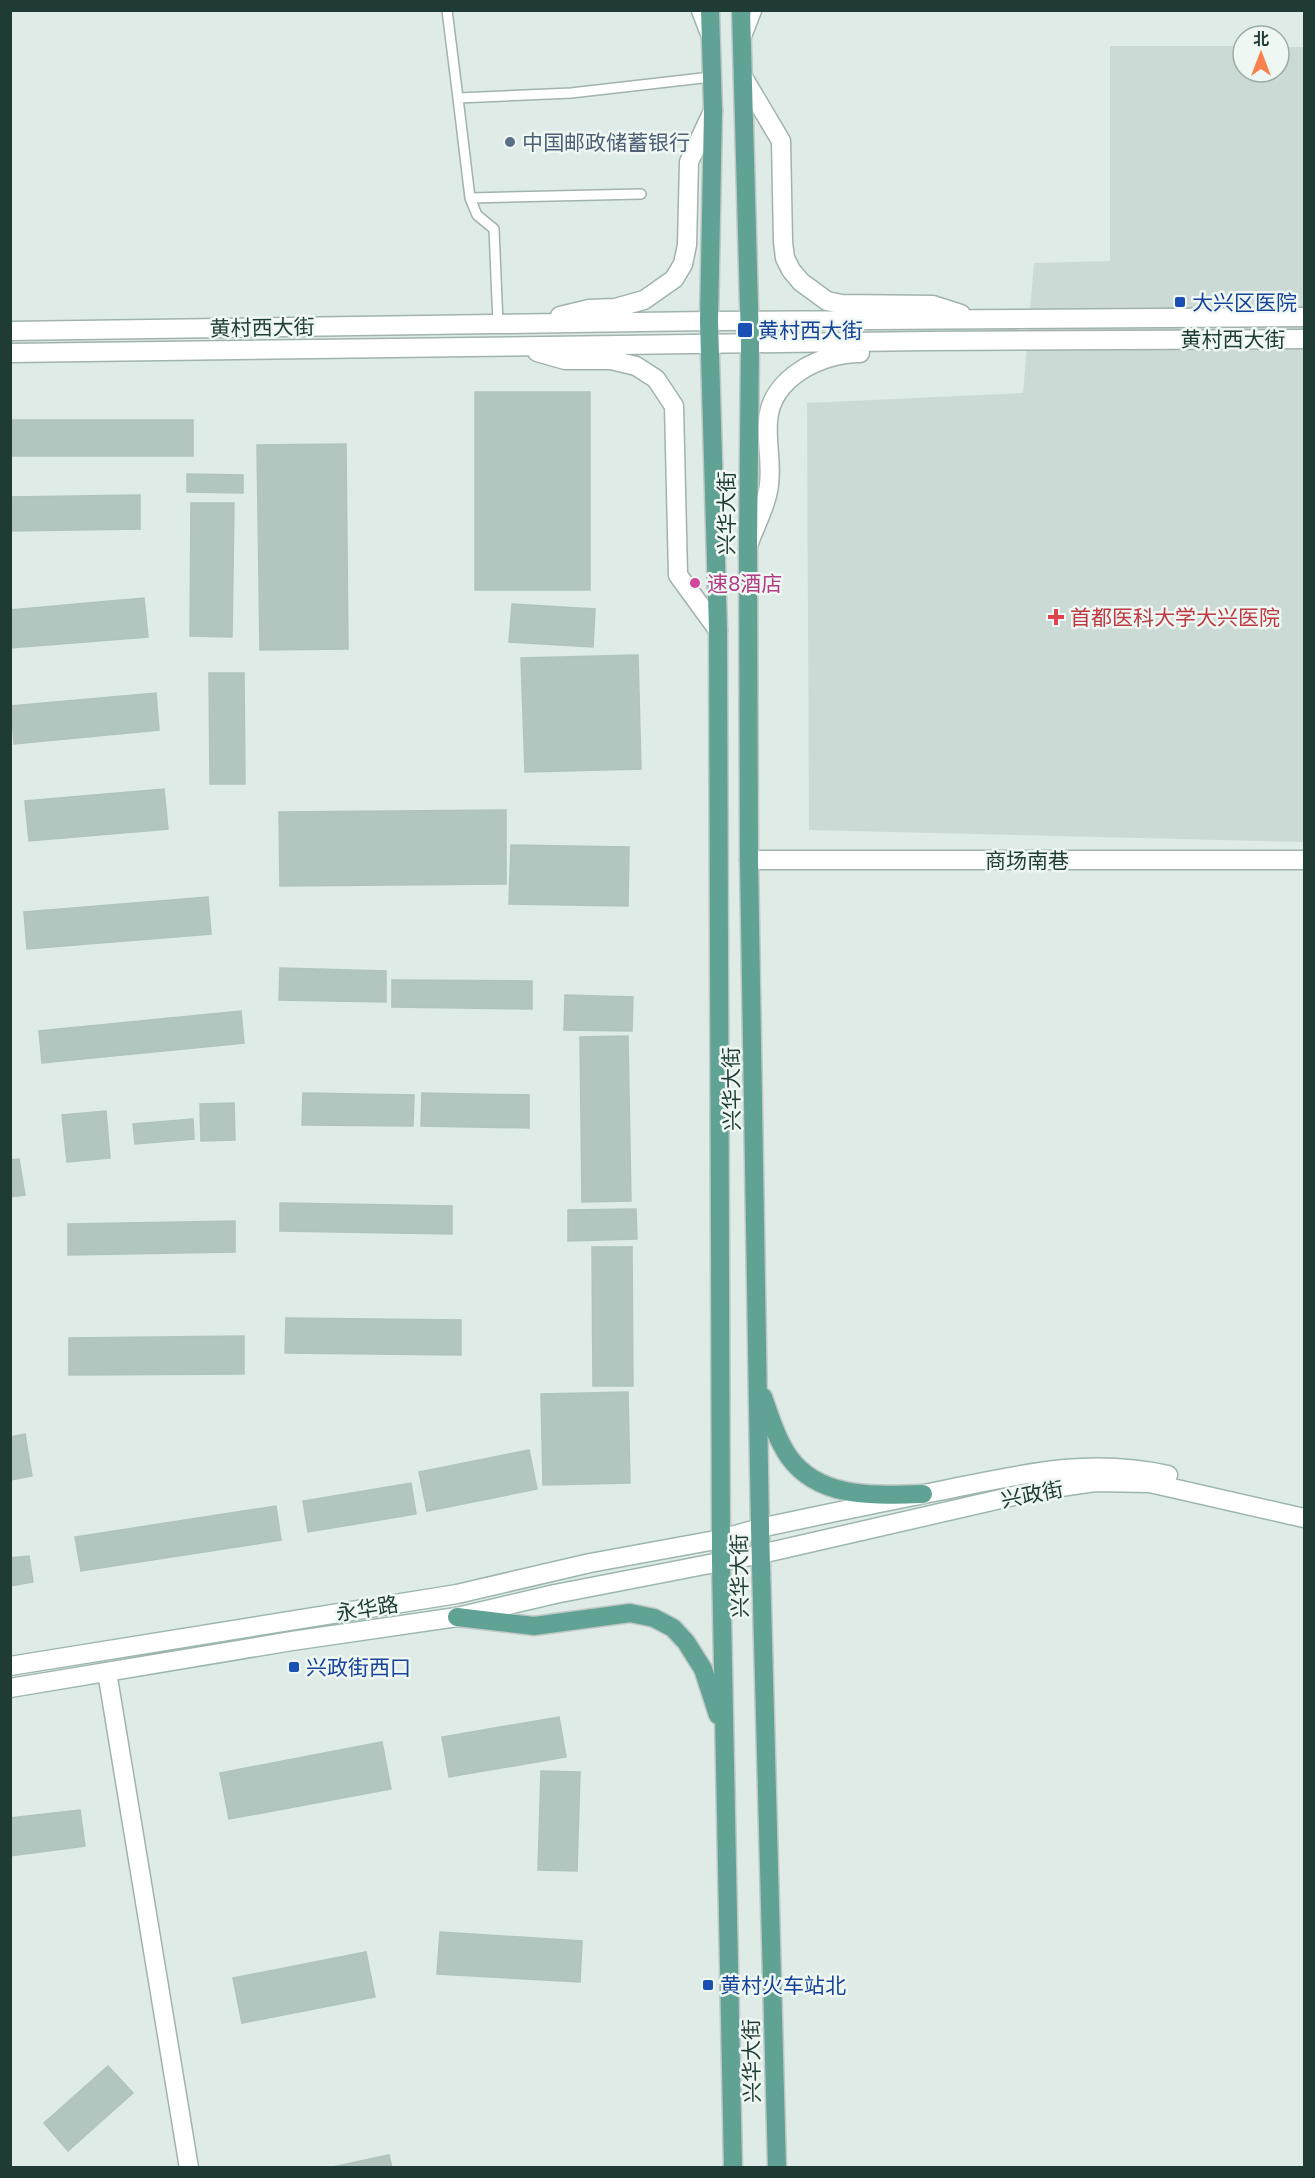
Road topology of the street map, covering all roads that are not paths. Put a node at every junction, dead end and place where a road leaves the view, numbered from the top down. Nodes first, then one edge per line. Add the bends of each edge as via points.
1 (447, 10) edge
2 (696, 10) edge
3 (710, 10) edge
4 (741, 10) edge
5 (757, 10) edge
6 (741, 48) junction
7 (711, 50) junction
8 (711, 77) junction
9 (743, 77) junction
10 (458, 98) junction
11 (713, 111) junction
12 (641, 194) dead end
13 (470, 198) junction
14 (1305, 317) edge
15 (977, 319) junction
16 (750, 320) junction
17 (709, 321) junction
18 (532, 323) junction
19 (498, 324) junction
20 (10, 331) edge
21 (1305, 339) edge
22 (926, 341) junction
23 (750, 343) junction
24 (709, 344) junction
25 (515, 346) junction
26 (10, 353) edge
27 (748, 548) junction
28 (718, 630) junction
29 (750, 860) junction
30 (1305, 860) edge
31 (759, 1387) junction
32 (923, 1494) junction
33 (1305, 1506) edge
34 (1305, 1518) edge
35 (760, 1528) junction
36 (721, 1539) junction
37 (761, 1554) junction
38 (721, 1563) junction
39 (457, 1617) junction
40 (10, 1666) edge
41 (107, 1672) junction
42 (10, 1688) edge
43 (724, 1755) junction
44 (189, 2168) edge
45 (733, 2168) edge
46 (777, 2168) edge

1 - 10 lane
2 - 7 lane
3 - 7 main road, 兴华大街
4 - 6 main road, 兴华大街
5 - 6 lane
6 - 9 main road, 兴华大街
7 - 8 main road, 兴华大街
8 - 10 lane via 570,93
8 - 11 main road, 兴华大街
9 - 15 street via 781,141 785,258 801,282 827,301 933,305
9 - 16 main road, 兴华大街
10 - 13 lane
11 - 17 main road, 兴华大街
11 - 18 street via 689,162 687,245 683,264 674,279 644,300
12 - 13 lane
13 - 19 lane via 477,215 494,229
14 - 15 street, 黄村西大街
15 - 16 street, 黄村西大街
16 - 17 street, 黄村西大街
16 - 23 main road, 兴华大街
17 - 18 street, 黄村西大街
17 - 24 main road, 兴华大街
18 - 19 street, 黄村西大街
19 - 20 street, 黄村西大街
21 - 22 street, 黄村西大街
22 - 23 street, 黄村西大街
22 - 27 street via 891,353 843,353 818,360 782,388 773,400 768,419 768,490
23 - 24 street, 黄村西大街
23 - 27 main road, 兴华大街
24 - 25 street, 黄村西大街
24 - 28 main road, 兴华大街
25 - 26 street, 黄村西大街
25 - 28 street via 565,360 611,360 636,366 656,379 674,406 678,576
27 - 29 main road, 兴华大街
28 - 36 main road, 兴华大街
29 - 30 street, 商场南巷
29 - 31 main road, 兴华大街
31 - 32 main road via 790,1458 807,1474 834,1490 871,1496
31 - 35 main road, 兴华大街
32 - 33 street, 兴政街 via 1040,1470 1094,1466 1153,1472
32 - 35 street, 兴政街
34 - 37 street, 兴政街 via 1150,1483 1095,1482 1040,1490
35 - 36 street, 永华路
35 - 37 main road, 兴华大街
36 - 38 main road, 兴华大街
36 - 40 street, 永华路 via 590,1563 457,1594
37 - 38 street, 兴政街
37 - 46 main road, 兴华大街
38 - 39 street, 永华路
38 - 43 main road, 兴华大街
39 - 41 street, 永华路
39 - 43 main road via 534,1626 630,1613 664,1623 686,1642 703,1669 718,1713
41 - 42 street, 永华路
41 - 44 street
43 - 45 main road, 兴华大街

